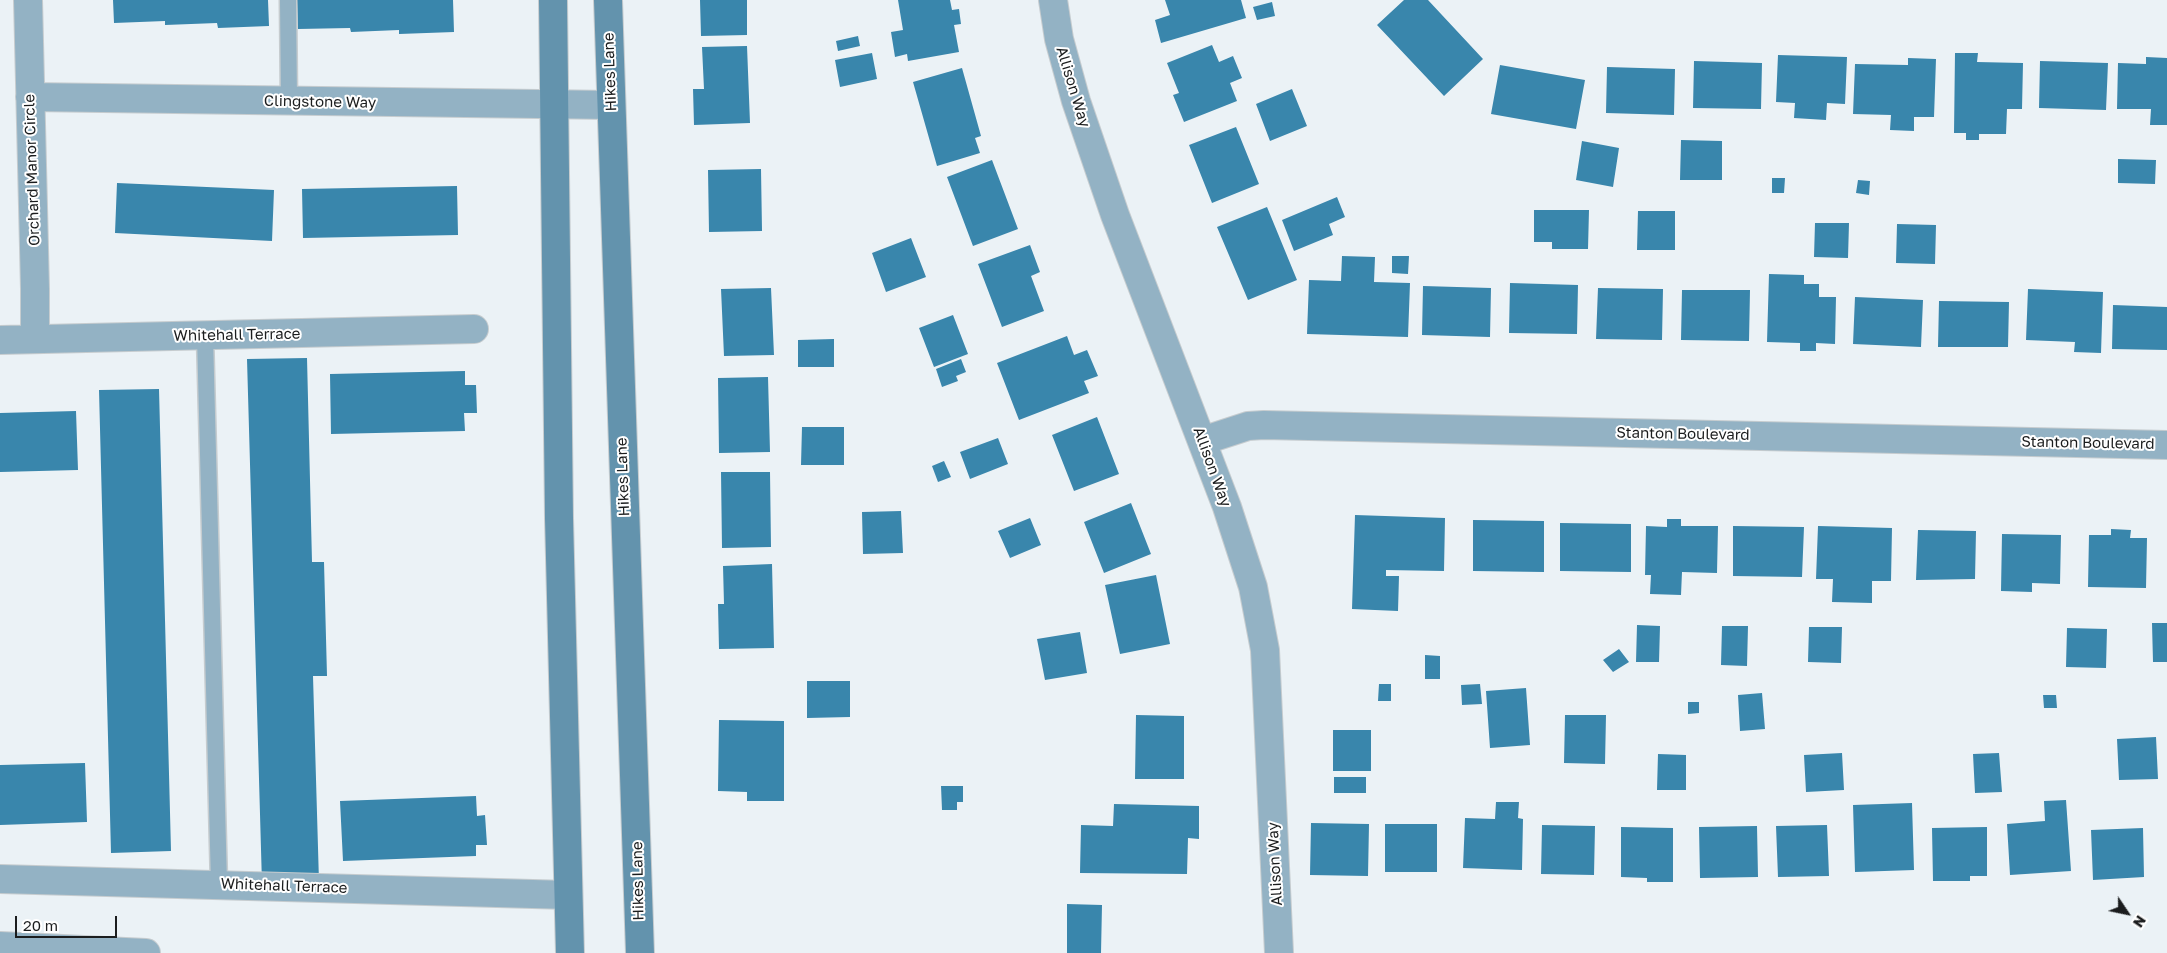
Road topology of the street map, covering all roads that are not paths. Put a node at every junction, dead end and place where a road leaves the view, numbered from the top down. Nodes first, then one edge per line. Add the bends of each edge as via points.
1 (28, 0) edge
2 (288, 0) edge
3 (553, 0) edge
4 (608, 0) edge
5 (1053, 0) edge
6 (30, 97) junction
7 (288, 102) junction
8 (611, 105) junction
9 (554, 106) junction
10 (474, 329) dead end
11 (205, 336) junction
12 (34, 339) junction
13 (0, 340) edge
14 (1202, 441) junction
15 (2167, 445) edge
16 (0, 879) edge
17 (219, 884) junction
18 (568, 895) junction
19 (0, 946) edge
20 (42, 951) edge
21 (146, 953) edge
22 (570, 953) edge
23 (640, 953) edge
24 (1279, 953) edge

1 - 6 street, Orchard Manor Circle
2 - 7 lane
3 - 9 main road
4 - 8 main road, Hikes Lane
5 - 14 street, Allison Way via 1059,39 1076,101
6 - 7 street, Clingstone Way
6 - 12 street, Orchard Manor Circle via 36,289
7 - 9 street, Clingstone Way
8 - 9 street, Clingstone Way
8 - 23 main road, Hikes Lane
9 - 18 main road
10 - 11 street, Whitehall Terrace
11 - 12 street, Whitehall Terrace
11 - 17 lane
12 - 13 street, Whitehall Terrace
14 - 15 street, Stanton Boulevard via 1248,426 1264,425
14 - 24 street, Allison Way via 1253,587 1265,650
16 - 17 street, Whitehall Terrace
17 - 18 street, Whitehall Terrace
18 - 22 main road
19 - 20 street
20 - 21 street

